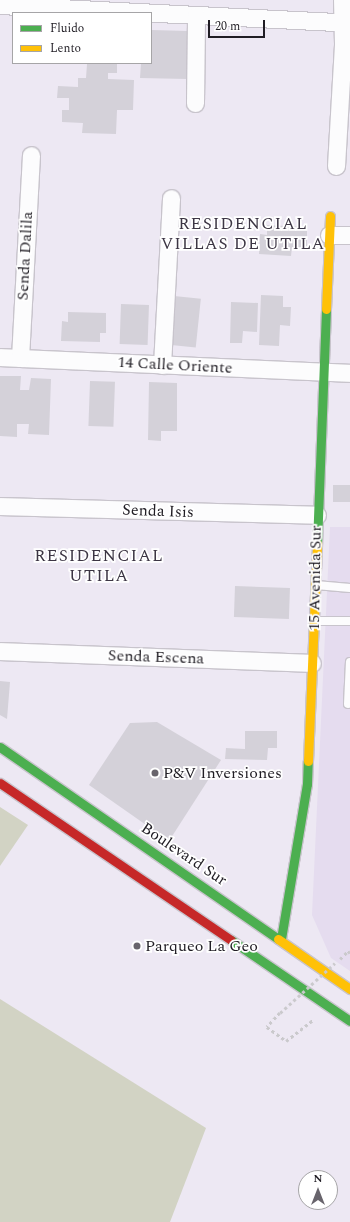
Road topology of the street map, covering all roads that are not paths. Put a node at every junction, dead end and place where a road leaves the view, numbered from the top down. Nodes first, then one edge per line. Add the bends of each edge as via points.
1 (342, 0) edge
2 (0, 5) edge
3 (140, 12) edge
4 (152, 13) edge
5 (196, 16) junction
6 (347, 22) edge
7 (195, 103) dead end
8 (31, 155) dead end
9 (336, 166) dead end
10 (171, 198) dead end
11 (330, 216) dead end
12 (329, 235) junction
13 (350, 235) edge
14 (0, 357) edge
15 (20, 358) junction
16 (162, 365) junction
17 (322, 372) junction
18 (350, 373) edge
19 (0, 506) edge
20 (317, 516) junction
21 (316, 586) junction
22 (350, 588) edge
23 (315, 621) junction
24 (350, 621) edge
25 (0, 651) edge
26 (350, 662) edge
27 (312, 663) junction
28 (348, 704) dead end
29 (0, 747) edge
30 (0, 783) edge
31 (281, 939) junction
32 (350, 988) edge
33 (350, 1021) edge

1 - 6 street
2 - 3 street
4 - 5 street
5 - 6 street
5 - 7 street
6 - 9 street
8 - 15 street, Senda Dalila
10 - 16 street
11 - 12 main road, 15 Avenida Sur
12 - 13 street
12 - 17 main road, 15 Avenida Sur
14 - 15 street, 14 Calle Oriente
15 - 16 street, 14 Calle Oriente
16 - 17 street, 14 Calle Oriente
17 - 18 street, 14 Calle Oriente
17 - 20 main road, 15 Avenida Sur
19 - 20 street, Senda Isis
20 - 21 main road, 15 Avenida Sur
21 - 22 lane
21 - 23 main road, 15 Avenida Sur
23 - 24 lane
23 - 27 main road, 15 Avenida Sur
25 - 27 street, Senda Escena
26 - 28 lane
27 - 31 main road, 15 Avenida Sur via 308,784
29 - 31 main road, Boulevard Sur
30 - 33 main road
31 - 32 main road, Boulevard Sur

